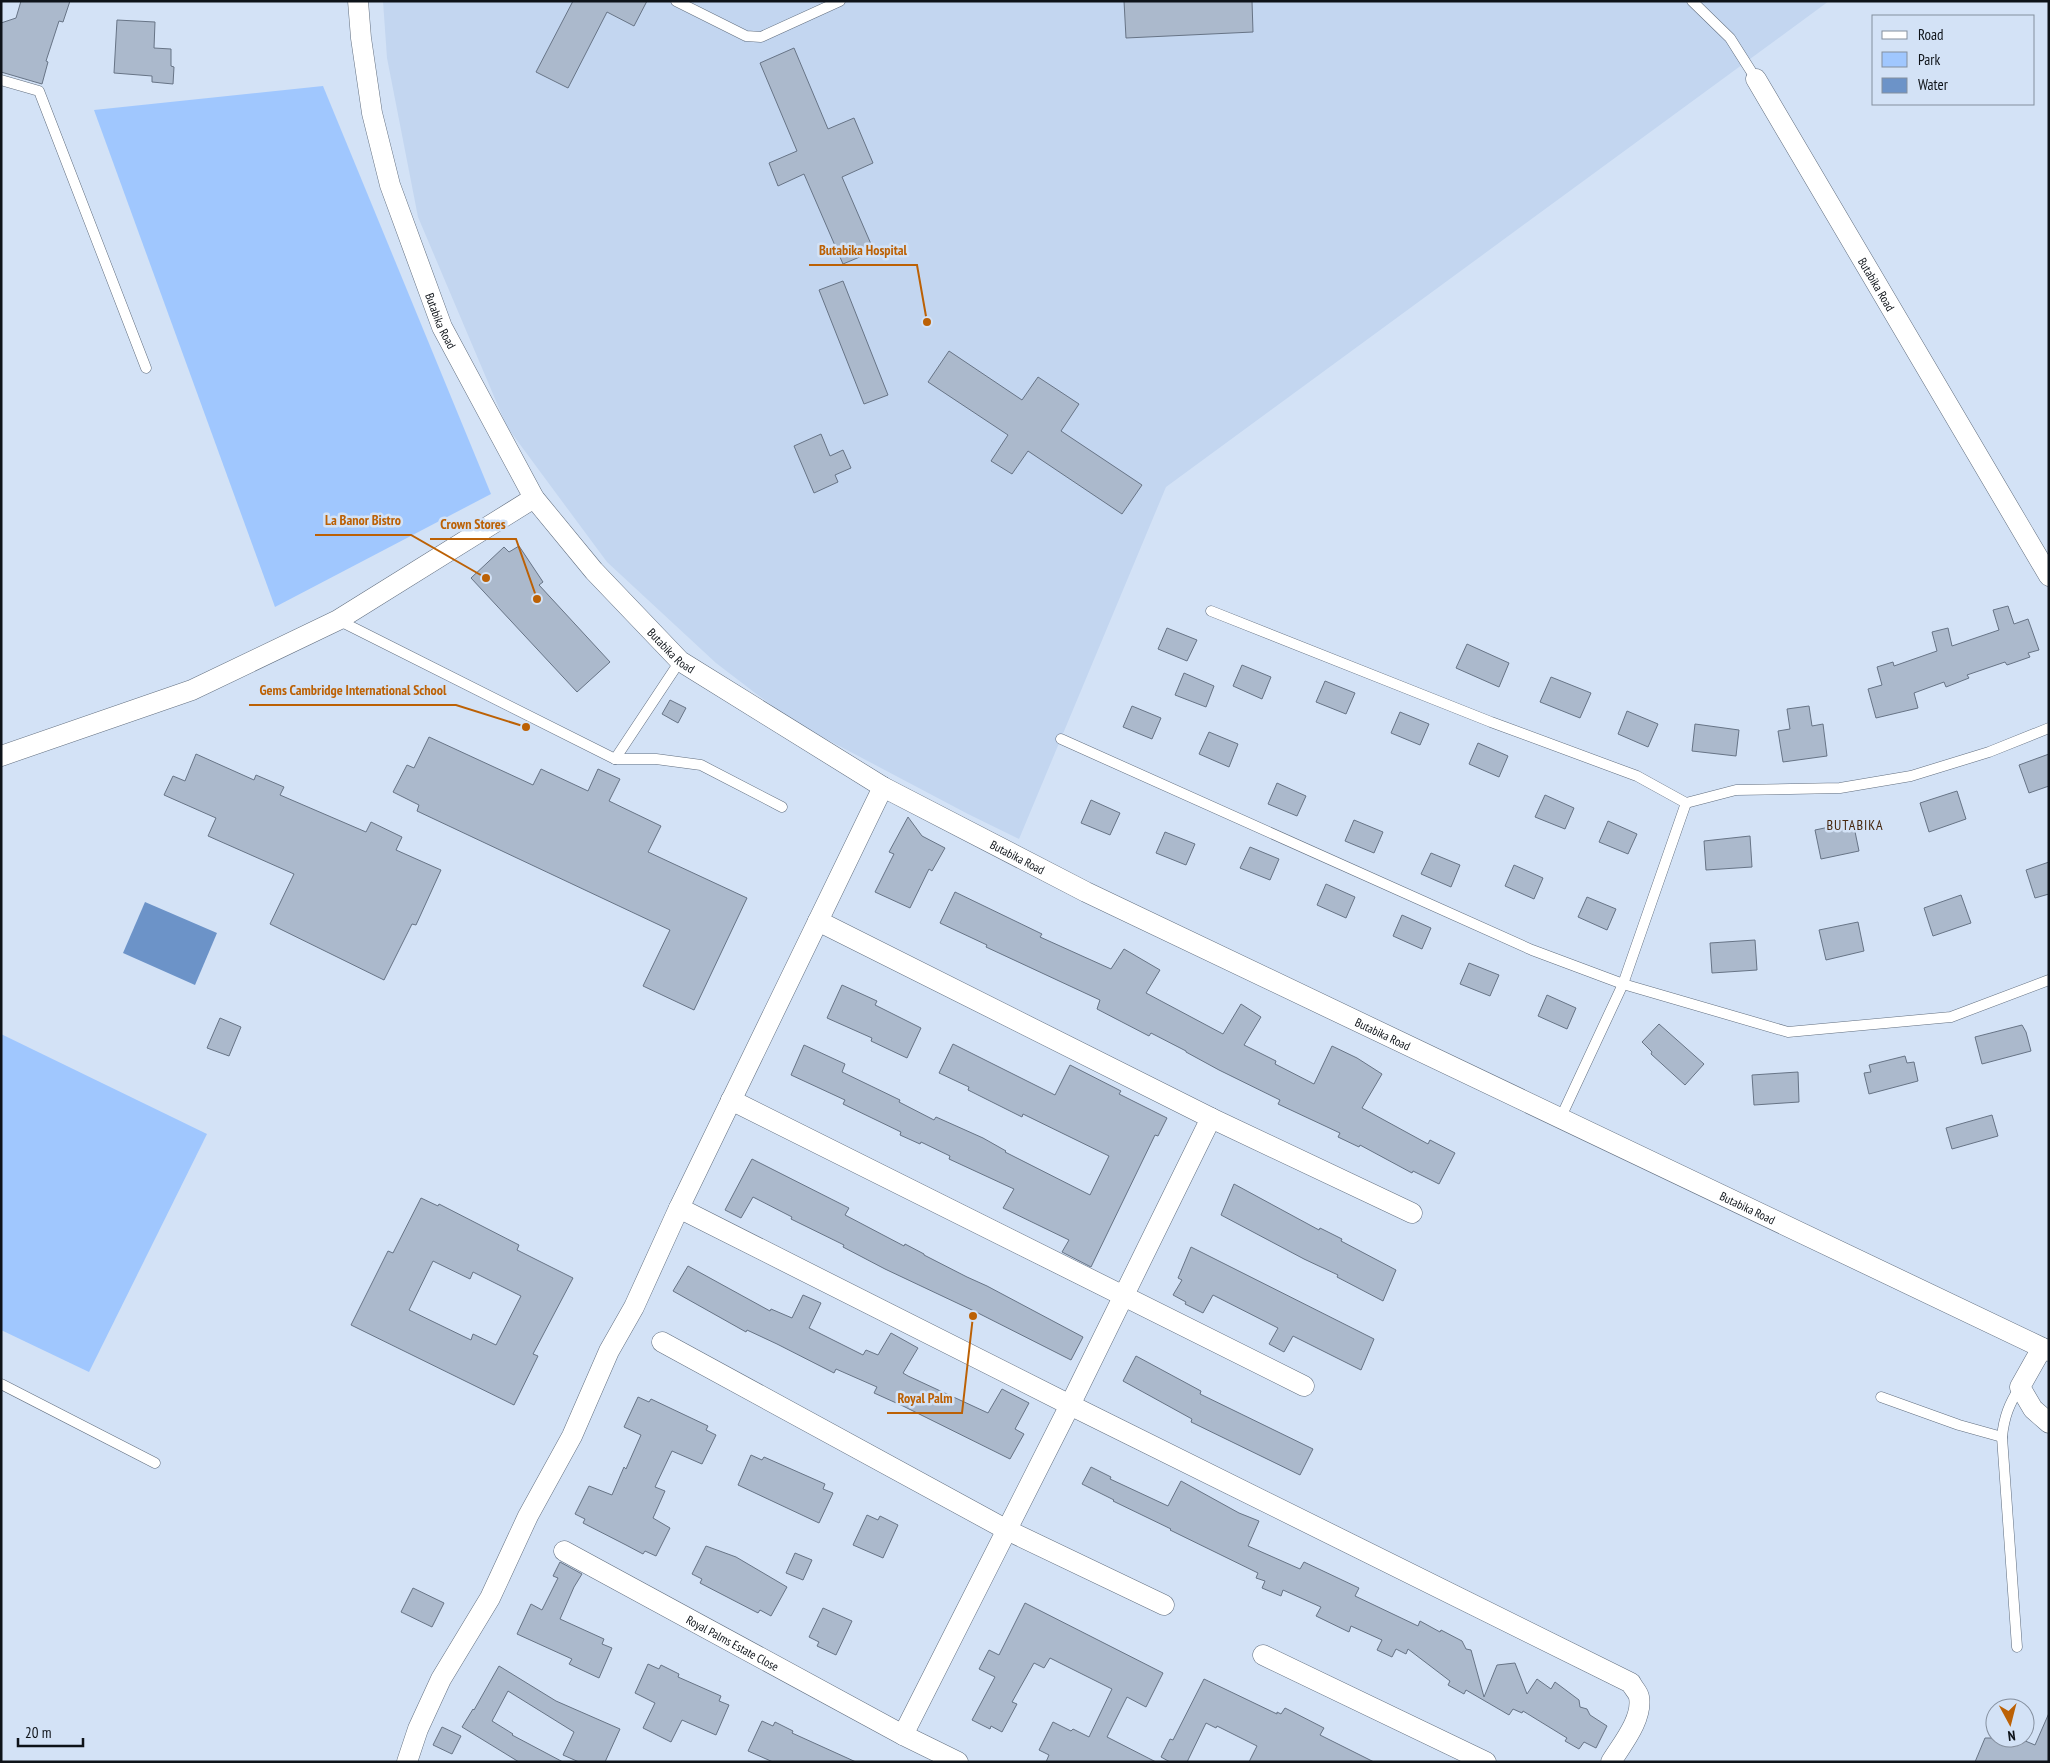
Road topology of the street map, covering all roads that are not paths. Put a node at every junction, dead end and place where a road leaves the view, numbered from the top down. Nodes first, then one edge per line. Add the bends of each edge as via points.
1 (358, 1) edge
2 (676, 1) edge
3 (840, 1) edge
4 (1692, 1) edge
5 (1756, 79) joint
6 (1, 80) edge
7 (146, 368) dead end
8 (534, 498) junction
9 (2049, 576) edge
10 (1211, 611) dead end
11 (338, 620) junction
12 (680, 661) junction
13 (2049, 728) edge
14 (1061, 739) dead end
15 (1, 756) edge
16 (615, 759) junction
17 (882, 787) junction
18 (1686, 803) junction
19 (782, 807) dead end
20 (818, 921) junction
21 (2049, 980) edge
22 (1623, 984) junction
23 (732, 1100) junction
24 (1561, 1117) junction
25 (1211, 1118) junction
26 (679, 1208) junction
27 (1412, 1213) dead end
28 (1124, 1296) junction
29 (662, 1342) dead end
30 (2045, 1350) edge
31 (1, 1384) edge
32 (1304, 1386) dead end
33 (2020, 1387) junction
34 (1881, 1397) dead end
35 (1070, 1405) junction
36 (2049, 1423) edge
37 (2002, 1438) junction
38 (155, 1463) dead end
39 (1007, 1530) junction
40 (564, 1551) dead end
41 (1164, 1605) dead end
42 (2018, 1647) dead end
43 (1263, 1655) dead end
44 (903, 1736) junction
45 (407, 1762) edge
46 (958, 1762) edge
47 (1486, 1762) edge
48 (1611, 1762) edge

1 - 8 street, Butabika Road via 372,113 390,185 442,327
2 - 3 lane via 746,36 762,37
4 - 5 lane, Butabika Road via 1730,38
5 - 9 street, Butabika Road
6 - 7 lane via 39,91
8 - 11 street
8 - 12 street, Butabika Road via 594,571
10 - 18 lane via 1637,776
11 - 15 street via 192,690
11 - 16 lane
12 - 16 lane
12 - 17 street, Butabika Road
13 - 18 lane via 1989,752 1911,776 1840,788 1736,790
14 - 22 lane via 1532,950
16 - 19 lane via 656,759 701,765
17 - 20 street
17 - 24 street, Butabika Road via 1086,892
18 - 22 lane
20 - 23 street
20 - 25 street
21 - 22 lane via 1951,1017 1788,1032
22 - 24 lane
23 - 26 street
23 - 28 street
24 - 30 street, Butabika Road
25 - 27 street
25 - 28 street
26 - 35 street
26 - 45 street via 634,1307 609,1351 572,1436 528,1516 490,1598 441,1679
28 - 32 street
28 - 35 street
29 - 39 street
30 - 33 street
31 - 38 lane
33 - 36 street via 2033,1409
33 - 37 lane via 2003,1420
34 - 37 lane
35 - 39 street
35 - 48 street via 1631,1684 1638,1696 1640,1710
37 - 42 lane
39 - 41 street
39 - 44 street
40 - 44 street, Royal Palms Estate Close
43 - 47 street
44 - 46 street, Royal Palms Estate Close

